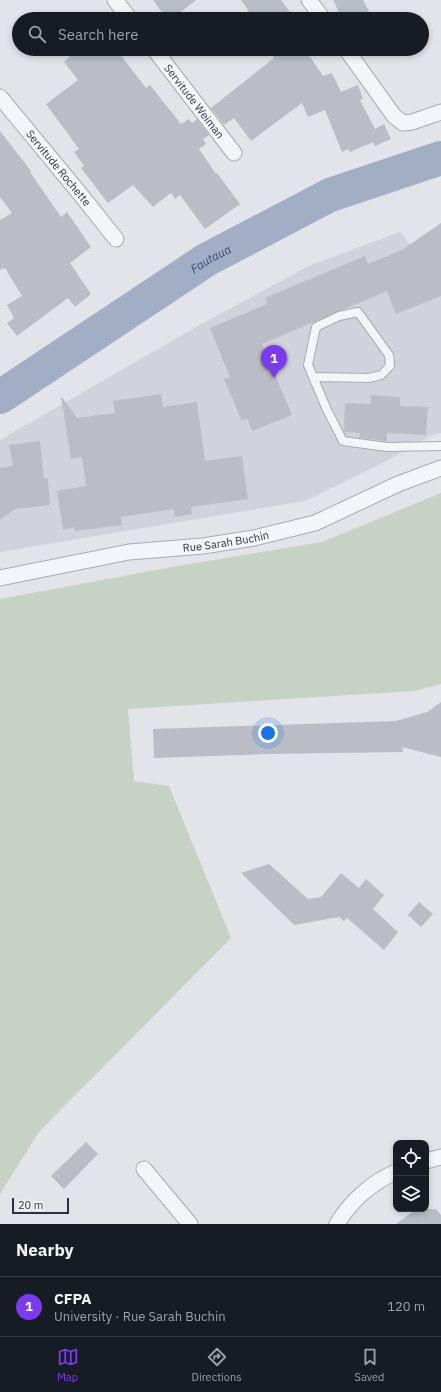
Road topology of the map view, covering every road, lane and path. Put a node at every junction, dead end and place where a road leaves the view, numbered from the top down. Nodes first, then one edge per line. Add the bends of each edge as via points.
1 (116, 0) edge
2 (309, 0) edge
3 (125, 12) edge
4 (318, 12) edge
5 (159, 56) edge
6 (351, 56) edge
7 (0, 97) edge
8 (441, 112) edge
9 (234, 153) dead end
10 (116, 239) dead end
11 (312, 377) junction
12 (441, 446) edge
13 (441, 468) edge
14 (0, 578) edge
15 (441, 1157) edge
16 (429, 1160) edge
17 (144, 1169) dead end
18 (393, 1173) edge
19 (190, 1224) edge
20 (337, 1224) edge

1 - 3 street
2 - 4 street
5 - 9 street, Servitude Weiman
6 - 8 street via 394,116 403,123
7 - 10 street, Servitude Rochette
11 - 11 lane via 308,365 316,327 339,316 358,312 389,356 390,366 381,375 369,378
11 - 12 lane via 343,441 387,447
13 - 14 street, Rue Sarah Buchin via 398,484 307,525 254,538 203,546 129,552
15 - 16 street
17 - 19 street
18 - 20 street via 372,1186 354,1202

